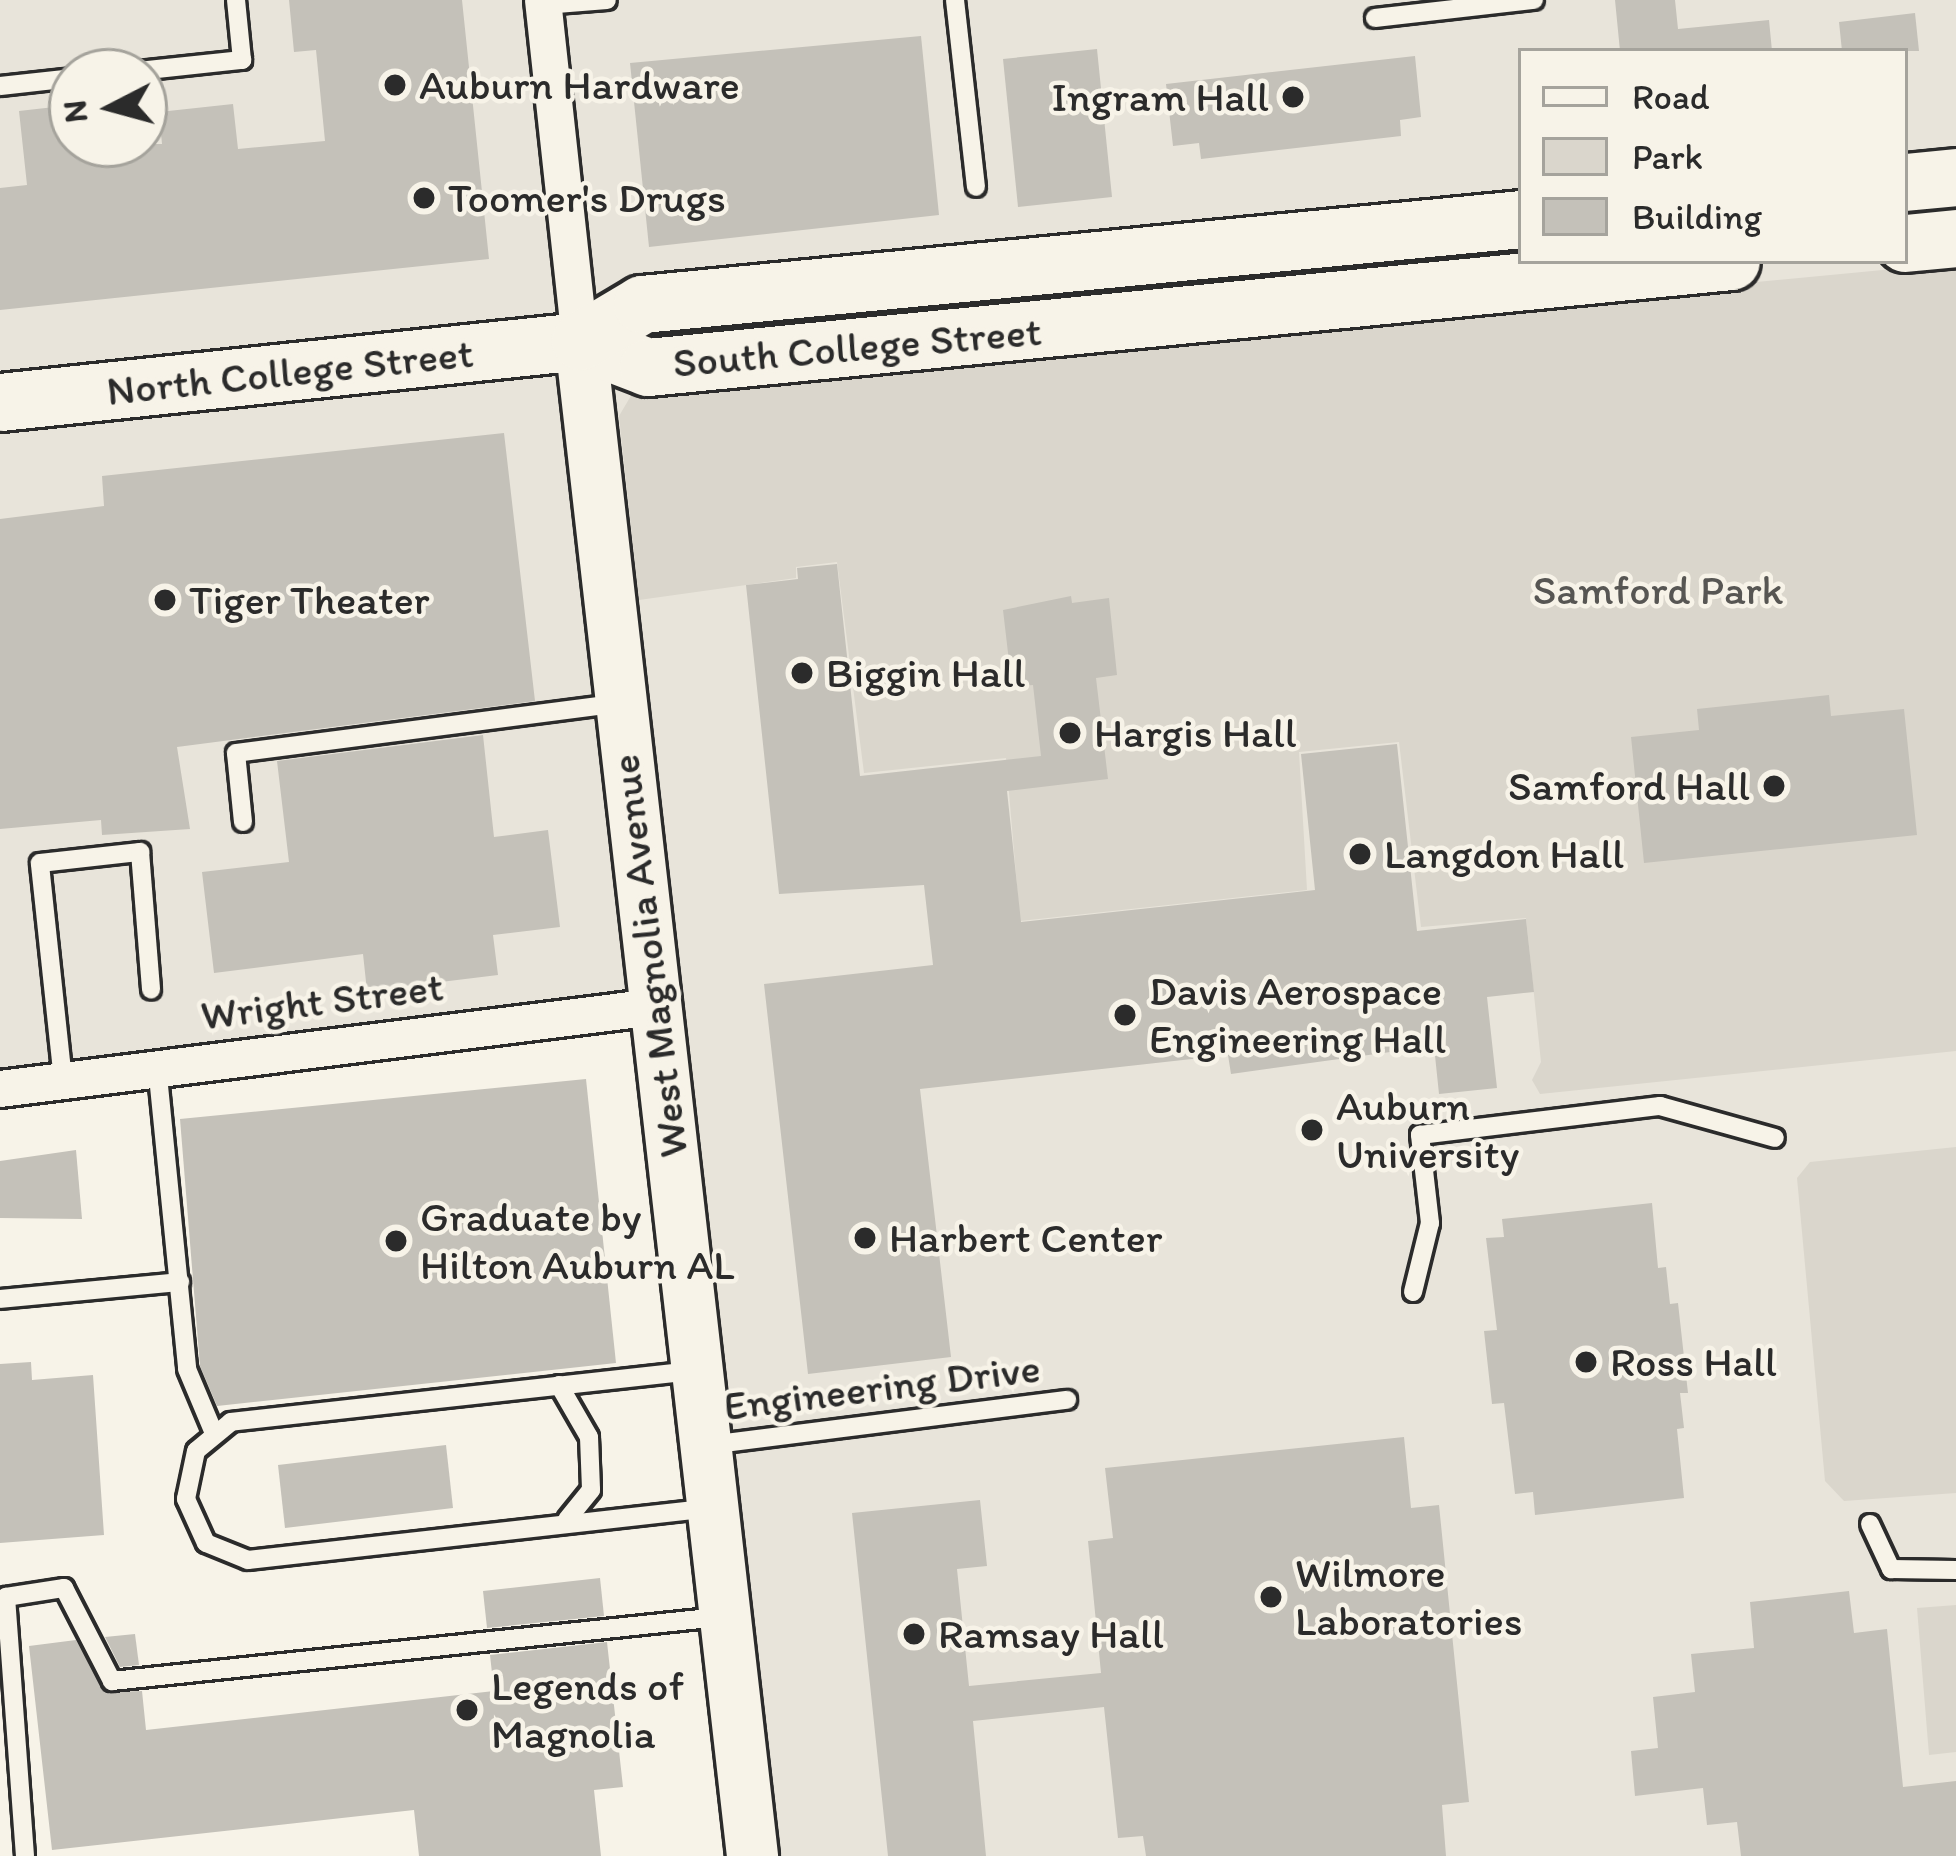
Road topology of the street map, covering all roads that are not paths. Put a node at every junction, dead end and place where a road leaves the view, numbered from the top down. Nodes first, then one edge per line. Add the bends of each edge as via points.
1 (236, 0) edge
2 (607, 0) edge
3 (955, 0) edge
4 (1534, 0) edge
5 (544, 3) edge
6 (1375, 18) dead end
7 (168, 68) edge
8 (48, 81) edge
9 (0, 86) edge
10 (1956, 177) edge
11 (1908, 182) edge
12 (976, 188) dead end
13 (1518, 219) edge
14 (1956, 238) edge
15 (1908, 243) edge
16 (1700, 264) edge
17 (580, 341) junction
18 (0, 402) edge
19 (620, 704) junction
20 (243, 822) dead end
21 (151, 990) dead end
22 (655, 1007) junction
23 (157, 1066) junction
24 (63, 1080) junction
25 (0, 1089) edge
26 (1775, 1138) dead end
27 (180, 1282) junction
28 (1413, 1292) dead end
29 (0, 1299) edge
30 (697, 1371) junction
31 (559, 1385) junction
32 (1067, 1400) dead end
33 (213, 1431) junction
34 (706, 1446) junction
35 (712, 1507) junction
36 (567, 1520) junction
37 (1870, 1524) dead end
38 (1956, 1570) edge
39 (725, 1616) junction
40 (25, 1856) edge
41 (752, 1856) edge

1 - 7 lane via 242,60
2 - 5 lane
3 - 12 lane
4 - 6 lane
5 - 17 street
8 - 9 lane
10 - 11 main road
13 - 17 main road, South College Street via 642,304
14 - 15 main road
16 - 17 main road, South College Street via 648,367
17 - 18 main road, North College Street
17 - 19 street, West Magnolia Avenue
19 - 20 lane via 236,753
19 - 22 street, West Magnolia Avenue
21 - 24 lane via 140,852 40,863
22 - 23 street, Wright Street
22 - 30 street, West Magnolia Avenue
23 - 24 street, Wright Street
23 - 27 lane
24 - 25 street, Wright Street
26 - 28 lane via 1660,1106 1420,1135 1430,1223
27 - 29 lane
27 - 33 lane via 187,1369
30 - 31 lane
30 - 34 street, West Magnolia Avenue
31 - 33 lane via 231,1422
31 - 36 lane via 589,1436 591,1490
32 - 34 lane, Engineering Drive
33 - 36 lane via 196,1451 186,1499 193,1523 220,1555 248,1560
34 - 35 street, West Magnolia Avenue
35 - 36 lane
35 - 39 street, West Magnolia Avenue
37 - 38 lane via 1891,1570
39 - 40 lane via 112,1681 64,1588 6,1597
39 - 41 street, West Magnolia Avenue

